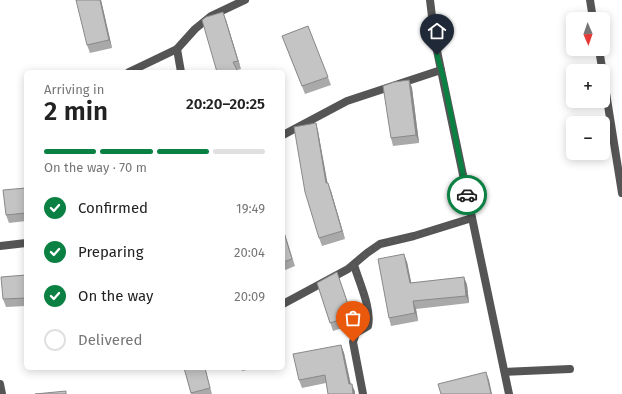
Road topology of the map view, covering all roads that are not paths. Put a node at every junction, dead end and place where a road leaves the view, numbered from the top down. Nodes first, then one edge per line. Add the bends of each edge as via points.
1 (245, 0) edge
2 (430, 0) edge
3 (590, 0) edge
4 (592, 12) edge
5 (177, 49) junction
6 (600, 56) edge
7 (133, 70) edge
8 (181, 70) edge
9 (441, 70) junction
10 (285, 134) edge
11 (622, 193) edge
12 (472, 218) junction
13 (24, 242) edge
14 (0, 246) edge
15 (354, 265) junction
16 (285, 303) edge
17 (570, 369) dead end
18 (505, 372) junction
19 (0, 384) edge
20 (2, 394) edge
21 (363, 394) edge
22 (509, 394) edge

1 - 5 street via 211,16
2 - 9 street
3 - 4 street
5 - 7 street
5 - 8 street
6 - 11 street
9 - 10 street via 347,102
9 - 12 street
12 - 15 street via 380,244
12 - 18 street
13 - 14 street
15 - 16 street
15 - 21 street via 369,312 368,326 356,333 353,342
17 - 18 street
18 - 22 street
19 - 20 street

